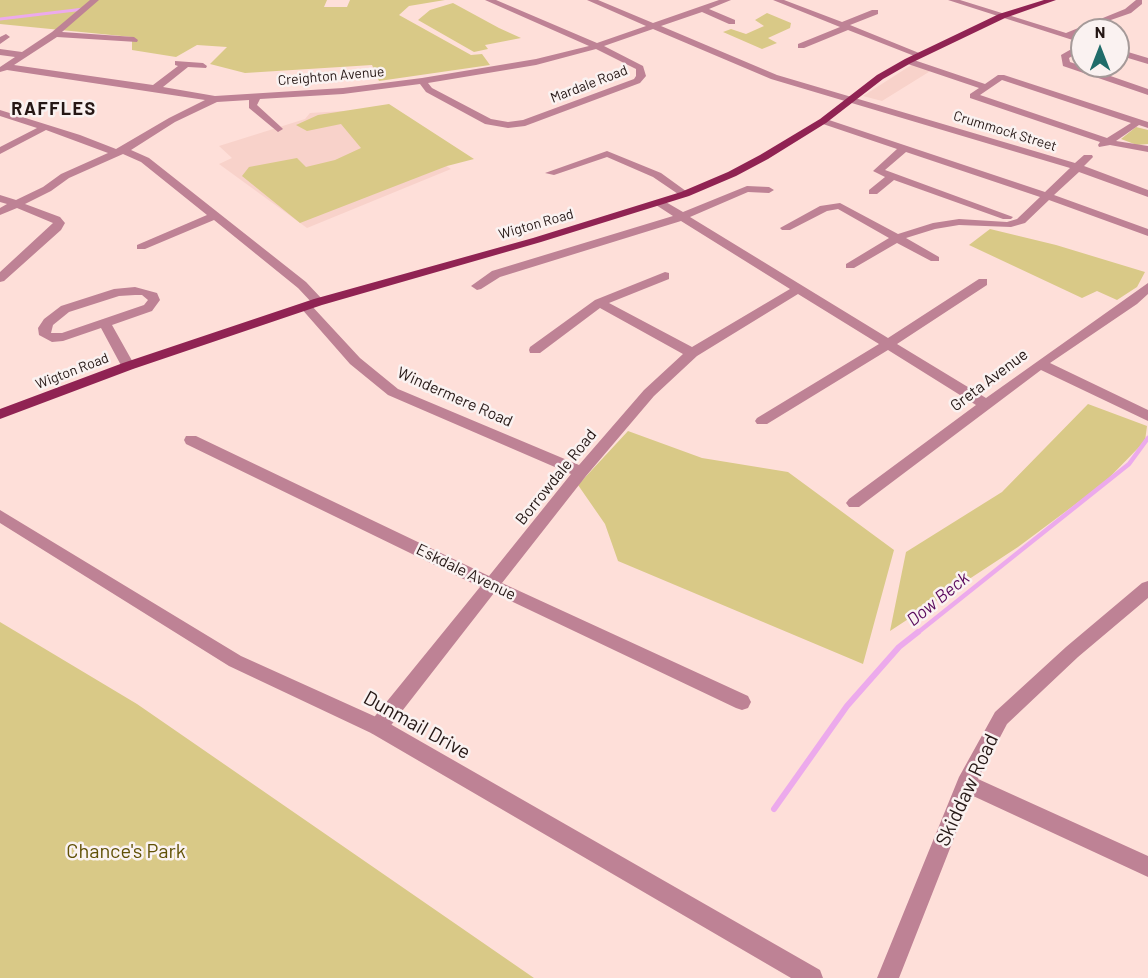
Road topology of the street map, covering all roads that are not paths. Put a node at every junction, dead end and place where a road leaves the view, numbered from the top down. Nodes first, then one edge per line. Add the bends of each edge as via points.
1 (95, 0) edge
2 (489, 0) edge
3 (591, 0) edge
4 (694, 0) edge
5 (727, 0) edge
6 (952, 0) edge
7 (1048, 0) edge
8 (785, 1) edge
9 (1139, 2) dead end
10 (706, 8) junction
11 (875, 12) dead end
12 (1002, 16) junction
13 (732, 22) dead end
14 (655, 26) junction
15 (845, 26) junction
16 (55, 34) junction
17 (1067, 36) junction
18 (1070, 37) edge
19 (134, 40) dead end
20 (597, 46) junction
21 (801, 46) dead end
22 (0, 52) edge
23 (1070, 54) edge
24 (23, 55) junction
25 (1130, 55) edge
26 (920, 56) junction
27 (1146, 59) edge
28 (909, 61) junction
29 (172, 62) dead end
30 (186, 64) junction
31 (203, 66) dead end
32 (1070, 66) edge
33 (3, 69) edge
34 (1106, 78) edge
35 (422, 81) junction
36 (985, 87) junction
37 (155, 88) junction
38 (1148, 92) edge
39 (258, 96) junction
40 (852, 97) junction
41 (215, 99) junction
42 (0, 113) edge
43 (823, 121) junction
44 (1143, 123) edge
45 (45, 128) junction
46 (278, 129) dead end
47 (1109, 142) junction
48 (904, 148) junction
49 (1148, 148) edge
50 (0, 151) edge
51 (120, 152) junction
52 (1076, 167) junction
53 (550, 173) dead end
54 (891, 177) junction
55 (769, 190) dead end
56 (873, 192) dead end
57 (933, 192) junction
58 (685, 194) junction
59 (1148, 194) edge
60 (1047, 196) junction
61 (0, 198) edge
62 (920, 202) dead end
63 (16, 203) junction
64 (660, 203) junction
65 (0, 212) edge
66 (215, 216) junction
67 (681, 217) junction
68 (1007, 217) dead end
69 (786, 228) dead end
70 (1148, 234) edge
71 (899, 237) junction
72 (141, 247) dead end
73 (935, 259) dead end
74 (850, 266) dead end
75 (665, 276) dead end
76 (0, 278) edge
77 (982, 282) dead end
78 (477, 286) dead end
79 (1148, 287) edge
80 (798, 289) junction
81 (600, 303) junction
82 (312, 304) junction
83 (105, 324) junction
84 (888, 344) junction
85 (535, 350) dead end
86 (692, 353) junction
87 (1040, 364) junction
88 (128, 366) junction
89 (987, 405) junction
90 (0, 414) edge
91 (1148, 416) edge
92 (762, 422) dead end
93 (191, 440) dead end
94 (581, 472) junction
95 (854, 503) dead end
96 (0, 516) edge
97 (492, 585) junction
98 (1148, 588) edge
99 (742, 702) dead end
100 (378, 727) junction
101 (966, 783) junction
102 (1148, 867) edge
103 (812, 978) edge
104 (888, 978) edge

1 - 16 street
2 - 20 street, Mardale Road
3 - 14 street, Crummock Street
4 - 10 street
5 - 10 street, Creighton Avenue
6 - 12 street
7 - 12 main road, Wigton Road
8 - 15 street
9 - 17 street via 1128,11
10 - 13 street
10 - 14 street, Creighton Avenue
11 - 15 street
12 - 17 street
12 - 26 main road, Wigton Road
14 - 20 street, Creighton Avenue
14 - 40 street, Crummock Street via 774,77
15 - 21 street
15 - 26 street
16 - 19 street
16 - 24 street
17 - 18 street
20 - 35 street, Creighton Avenue via 536,62
20 - 35 street, Mardale Road via 640,68 641,76 637,81 525,123 488,122 429,90
22 - 24 street
23 - 32 street via 1063,59
24 - 33 street
25 - 27 street
26 - 28 main road, Wigton Road
28 - 36 street
28 - 40 main road, Wigton Road
29 - 30 street
30 - 31 street
30 - 37 street
33 - 37 street, Creighton Avenue
34 - 38 street
35 - 39 street, Creighton Avenue
36 - 44 street via 1000,77
36 - 47 street via 974,96
37 - 41 street, Creighton Avenue
39 - 41 street, Creighton Avenue
39 - 46 street via 252,106
40 - 43 main road, Wigton Road
40 - 52 street, Crummock Street
41 - 51 street
42 - 45 street, Windermere Road
43 - 48 street
43 - 58 main road, Wigton Road via 732,174
44 - 47 street
45 - 50 street
45 - 51 street, Windermere Road
47 - 49 street
47 - 52 street
48 - 54 street via 878,171
48 - 60 street
51 - 63 street
51 - 66 street, Windermere Road via 145,160
52 - 59 street, Crummock Street
52 - 60 street
53 - 58 street via 607,154 657,175
54 - 56 street
54 - 57 street
55 - 67 street via 747,189
57 - 62 street
57 - 68 street
58 - 64 main road, Wigton Road
60 - 70 street
60 - 71 street via 1021,221 1007,225 959,222
61 - 63 street
63 - 65 street
63 - 76 street via 59,223
64 - 67 street
64 - 82 main road, Wigton Road
66 - 72 street
66 - 82 street, Windermere Road via 302,285
67 - 78 street via 496,274
67 - 80 street
69 - 71 street via 824,208 840,206
71 - 73 street
71 - 74 street
75 - 81 street
77 - 84 street
79 - 87 street, Greta Avenue
80 - 84 street
80 - 86 street, Borrowdale Road
81 - 85 street
81 - 86 street
82 - 88 main road, Wigton Road
82 - 94 street, Windermere Road via 355,361 393,392
83 - 83 street via 58,338 44,332 48,322 65,309 118,292 145,292 153,296 148,309
83 - 88 street
84 - 89 street
84 - 92 street
86 - 94 street, Borrowdale Road via 649,393
87 - 89 street, Greta Avenue
87 - 91 street
88 - 90 main road, Wigton Road
89 - 95 street, Greta Avenue
93 - 97 street, Eskdale Avenue
94 - 97 street, Borrowdale Road
96 - 100 street, Dunmail Drive via 235,661
97 - 99 street, Eskdale Avenue
97 - 100 street, Borrowdale Road
98 - 101 street, Skiddaw Road via 1000,718
100 - 103 street, Dunmail Drive
101 - 102 street
101 - 104 street, Skiddaw Road

